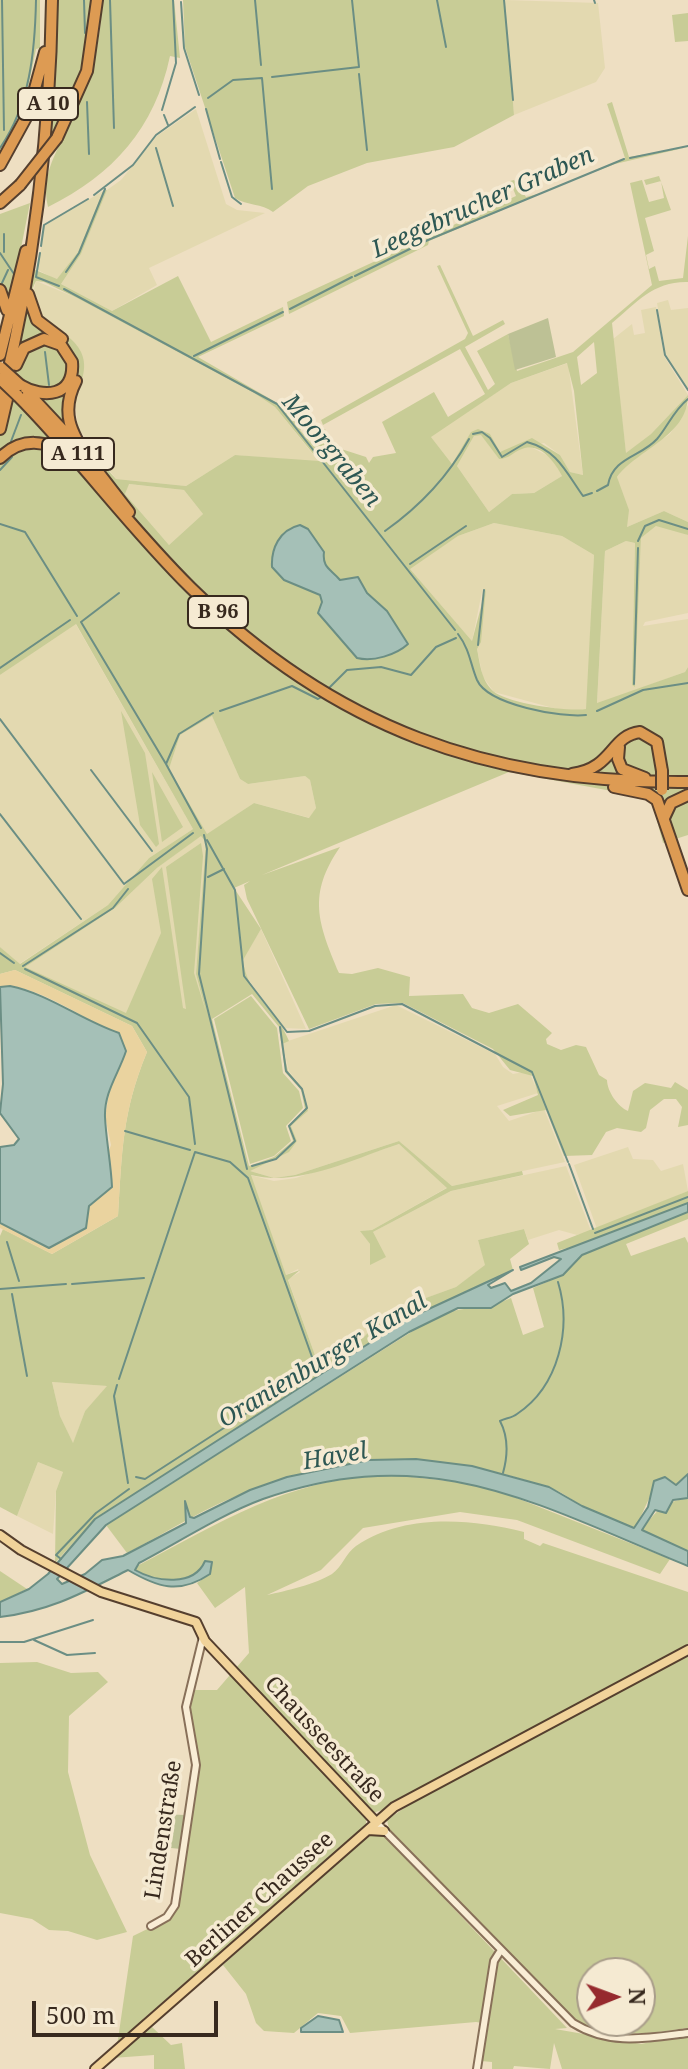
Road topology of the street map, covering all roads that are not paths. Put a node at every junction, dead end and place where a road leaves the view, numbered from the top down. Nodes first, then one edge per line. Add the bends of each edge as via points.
1 (49, 0) edge
2 (97, 0) edge
3 (45, 52) junction
4 (0, 165) edge
5 (0, 203) edge
6 (26, 251) junction
7 (29, 268) junction
8 (0, 290) edge
9 (3, 340) junction
10 (0, 355) edge
11 (0, 367) edge
12 (0, 378) edge
13 (18, 390) junction
14 (0, 406) edge
15 (0, 429) edge
16 (0, 458) edge
17 (89, 460) junction
18 (88, 472) junction
19 (135, 520) junction
20 (326, 692) junction
21 (623, 739) junction
22 (575, 776) junction
23 (647, 779) junction
24 (688, 780) edge
25 (688, 795) edge
26 (664, 820) junction
27 (688, 890) edge
28 (0, 1535) edge
29 (203, 1637) junction
30 (688, 1650) edge
31 (387, 1812) junction
32 (369, 1813) junction
33 (376, 1822) junction
34 (367, 1830) junction
35 (384, 1831) junction
36 (151, 1926) dead end
37 (501, 1950) junction
38 (688, 2033) edge
39 (95, 2069) edge
40 (477, 2069) edge

1 - 3 highway, A 10
1 - 7 highway, A 10 via 46,128
2 - 5 highway, bridge via 90,61 75,102 57,138
3 - 4 highway via 28,114
3 - 6 highway, A 10
6 - 9 highway
6 - 12 highway, A 10
7 - 14 highway, A 10
7 - 17 highway via 33,314 77,357 78,375 67,412 72,434
8 - 9 highway via 8,309
9 - 10 highway
11 - 13 highway, bridge
12 - 13 highway, A 111, bridge
13 - 15 highway via 42,395 62,390 73,370 66,349 47,339 24,348
13 - 17 highway
13 - 18 highway, A 111
13 - 19 highway, A 111
16 - 18 highway via 18,445 41,442
17 - 19 highway
18 - 20 highway, B 96 via 192,588 249,641
19 - 20 highway, B 96 via 253,639
20 - 22 highway, B 96 via 387,726 441,747 519,769
21 - 22 highway via 600,766
21 - 23 highway via 619,764 626,773
21 - 26 highway, bridge via 640,732 654,738 661,750
22 - 23 highway, B 96
22 - 24 highway, B 96
22 - 26 highway via 648,794 659,803
23 - 24 highway, B 96
25 - 26 highway via 671,803
26 - 27 highway
28 - 29 main road, Chausseestraße via 101,1592 196,1622
29 - 32 main road, Chausseestraße
29 - 36 street, Lindenstraße via 186,1707 196,1765 175,1905
30 - 31 main road
31 - 32 main road
31 - 33 main road, Berliner Chaussee
32 - 33 main road, Chausseestraße
33 - 34 main road, Berliner Chaussee
33 - 35 street
34 - 35 main road
34 - 39 main road, Berliner Chaussee
35 - 37 street
37 - 38 street via 573,2023 602,2036 641,2039
37 - 40 street via 494,1961

